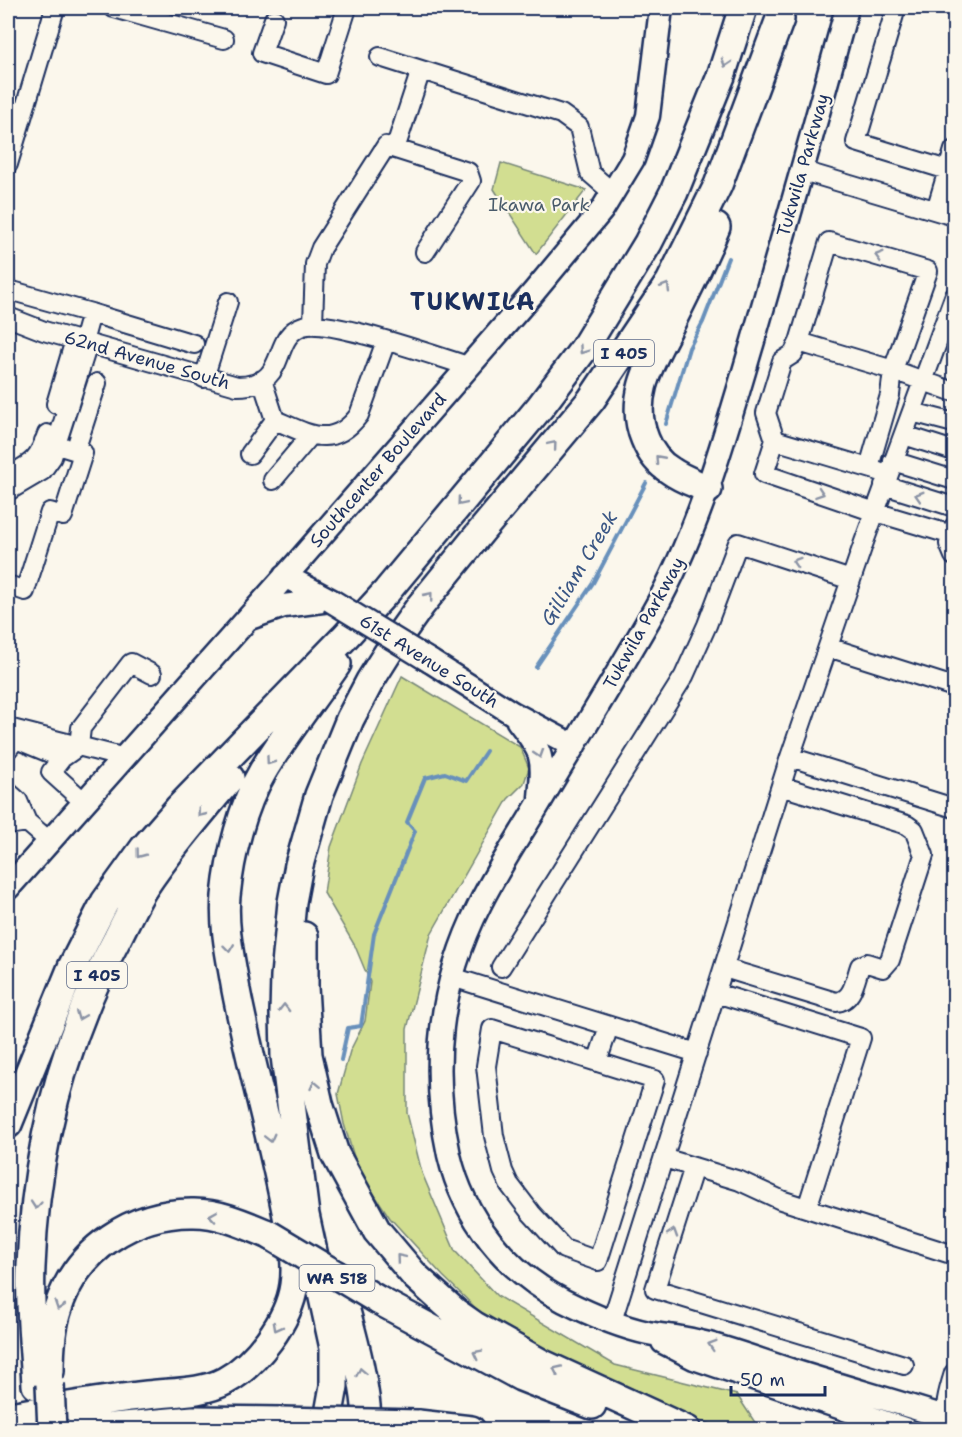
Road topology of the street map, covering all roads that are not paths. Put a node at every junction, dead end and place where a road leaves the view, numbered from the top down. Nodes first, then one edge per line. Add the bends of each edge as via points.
1 (55, 8) edge
2 (114, 8) edge
3 (347, 8) edge
4 (661, 8) edge
5 (743, 8) edge
6 (847, 8) edge
7 (896, 8) edge
8 (782, 13) edge
9 (274, 19) dead end
10 (224, 39) dead end
11 (380, 57) dead end
12 (421, 70) junction
13 (395, 148) junction
14 (954, 150) edge
15 (8, 164) edge
16 (803, 171) junction
17 (951, 171) edge
18 (613, 193) junction
19 (936, 210) junction
20 (954, 216) edge
21 (424, 252) dead end
22 (9, 290) dead end
23 (954, 297) edge
24 (228, 302) dead end
25 (92, 314) junction
26 (8, 317) edge
27 (313, 324) junction
28 (386, 341) junction
29 (82, 342) junction
30 (799, 342) junction
31 (194, 344) dead end
32 (468, 366) junction
33 (893, 370) junction
34 (204, 378) junction
35 (262, 380) junction
36 (923, 380) junction
37 (97, 383) dead end
38 (954, 392) edge
39 (912, 412) junction
40 (275, 420) junction
41 (954, 423) edge
42 (311, 435) junction
43 (904, 435) junction
44 (775, 440) junction
45 (50, 443) junction
46 (75, 451) junction
47 (954, 451) edge
48 (250, 454) dead end
49 (868, 467) junction
50 (889, 474) junction
51 (8, 477) edge
52 (273, 480) dead end
53 (954, 480) edge
54 (708, 489) junction
55 (8, 491) edge
56 (954, 507) edge
57 (875, 512) junction
58 (953, 531) edge
59 (954, 556) edge
60 (285, 576) junction
61 (851, 579) junction
62 (8, 585) edge
63 (387, 591) junction
64 (330, 600) junction
65 (249, 618) junction
66 (344, 638) junction
67 (394, 643) junction
68 (828, 647) junction
69 (152, 674) dead end
70 (954, 687) edge
71 (512, 713) junction
72 (8, 728) edge
73 (79, 746) junction
74 (574, 746) junction
75 (8, 749) edge
76 (790, 757) junction
77 (62, 758) junction
78 (125, 758) junction
79 (781, 786) junction
80 (8, 792) edge
81 (84, 802) junction
82 (540, 803) junction
83 (954, 808) edge
84 (27, 822) junction
85 (8, 825) edge
86 (49, 841) junction
87 (8, 888) edge
88 (501, 967) dead end
89 (724, 968) junction
90 (452, 977) junction
91 (716, 993) junction
92 (609, 1026) junction
93 (697, 1053) junction
94 (597, 1062) junction
95 (21, 1089) junction
96 (8, 1114) edge
97 (644, 1116) junction
98 (8, 1124) edge
99 (674, 1125) junction
100 (295, 1129) junction
101 (664, 1158) junction
102 (694, 1167) junction
103 (807, 1208) junction
104 (609, 1226) junction
105 (639, 1237) junction
106 (954, 1256) edge
107 (612, 1321) junction
108 (646, 1332) junction
109 (904, 1365) dead end
110 (954, 1373) edge
111 (43, 1384) junction
112 (8, 1416) edge
113 (949, 1422) edge
114 (42, 1430) edge
115 (52, 1430) edge
116 (78, 1430) edge
117 (326, 1430) edge
118 (368, 1430) edge
119 (471, 1430) edge
120 (667, 1430) edge
121 (687, 1430) edge
122 (907, 1430) edge

1 - 15 street
2 - 10 street
3 - 9 street via 326,74 262,53
4 - 18 main road, Southcenter Boulevard via 648,116 633,159
5 -> 63 highway, I 405 via 721,76 674,192 619,293 583,350 540,406
6 - 16 main road, Tukwila Parkway
7 - 17 street via 856,142
54 -> 8 highway via 668,470 656,458 647,445 638,407 650,366 699,268 732,190
67 -> 8 highway, I 405 via 591,400 670,282 718,185
11 - 12 street
12 - 13 street
12 - 18 street via 561,114 579,127 590,173
13 - 21 street via 468,172 471,182
13 - 27 street via 386,146 321,248 315,264
14 - 17 street
16 - 19 street
16 - 54 main road, Tukwila Parkway
17 - 19 street
18 - 32 main road, Southcenter Boulevard via 587,229
19 - 20 street
22 - 25 street
23 - 36 street
24 - 34 street
25 - 29 street
25 - 31 street
26 - 29 street, 62nd Avenue South
27 - 28 street
27 - 35 street via 288,336 275,367
28 - 32 street
28 - 42 street via 359,415 330,436
29 - 34 street, 62nd Avenue South
29 - 45 street
30 - 33 street
33 -> 30 street via 928,271 830,242
30 - 44 street via 793,354 782,361 766,413
32 - 60 main road, Southcenter Boulevard
33 - 36 street
33 - 49 street via 890,395
34 - 35 street, 62nd Avenue South via 237,386
35 - 40 street
36 - 38 street
36 - 39 street
37 - 46 street
39 - 41 street
39 - 43 street
40 - 42 street
40 - 48 street
42 - 52 street
43 - 47 street
43 - 50 street
44 - 49 street
44 -> 57 street via 764,474
45 - 46 street
45 - 51 street via 33,462
45 - 55 street via 52,457 42,471
46 - 62 street via 83,453 63,516 50,512 25,591
49 - 50 street
50 - 53 street
56 -> 50 street
50 - 57 street
54 - 74 main road, Tukwila Parkway via 669,584
57 - 58 street
57 - 61 street
58 - 59 street via 949,544
60 - 64 main road, 61st Avenue South
60 - 65 main road, Southcenter Boulevard
61 - 68 street
61 -> 88 street via 738,543 684,676
63 - 66 highway, I 405
63 -> 112 highway via 262,773 232,852 226,899 228,946 296,1267 288,1306 270,1340 241,1371 223,1382
64 - 65 main road via 284,606
64 - 71 main road, 61st Avenue South, bridge
65 - 78 main road, Southcenter Boulevard
66 -> 95 highway via 178,809 105,902 72,967
66 -> 111 highway, I 405 via 194,821 143,890 75,1028 54,1095 41,1160 31,1268
100 -> 67 highway, I 405 via 285,1056 284,1004 288,938 299,865 332,760 370,681
121 -> 67 highway via 541,1363 455,1312 415,1276 377,1231 335,1154 308,1055 304,923 318,848 338,783
68 - 70 street
68 - 76 street
69 - 73 street via 131,663 81,728
71 - 74 main road, 61st Avenue South
71 -> 82 main road via 542,757
72 - 73 street
73 - 77 street
73 - 78 street
74 - 82 main road, Tukwila Parkway
75 - 77 street via 16,739
76 - 79 street
76 - 83 street
77 - 81 street via 51,772
78 - 81 main road, Southcenter Boulevard
79 - 89 street
79 - 89 street via 907,825 914,830 924,855 890,960 883,968 867,963 860,966 844,1002
80 - 84 street via 18,801
81 - 86 main road, Southcenter Boulevard
82 - 90 main road, Tukwila Parkway via 480,903
84 - 85 street
84 - 86 street
86 - 87 main road, Southcenter Boulevard
89 - 91 street
90 - 92 street
90 - 107 main road, Tukwila Parkway via 438,1052 439,1093 451,1163 461,1191 473,1216 507,1261 566,1302
91 - 93 street
91 - 103 street via 861,1038
92 - 93 street
92 - 94 street
93 - 99 street
94 - 97 street via 655,1080
94 - 104 street via 492,1029 486,1066 498,1158 509,1184 531,1213 564,1248 598,1262
95 - 96 highway
95 - 98 highway
97 - 99 street
97 - 104 street
99 - 101 street
100 - 117 highway via 306,1215 334,1348 334,1386
118 -> 100 highway, WA 518 via 357,1354
101 - 102 street
101 - 105 street
102 - 103 street
109 -> 102 street via 655,1289
103 - 106 street
104 - 105 street
105 - 107 street
107 - 108 main road, Tukwila Parkway
113 -> 108 main road via 696,1341
108 - 122 main road via 694,1358
110 - 113 street via 946,1400
111 - 114 highway, I 405
111 - 115 highway, bridge
120 -> 111 highway, bridge via 521,1377 378,1300 268,1234 234,1220 195,1213 159,1216 119,1232 86,1257 57,1309
116 - 119 highway, bridge via 193,1420 418,1424

